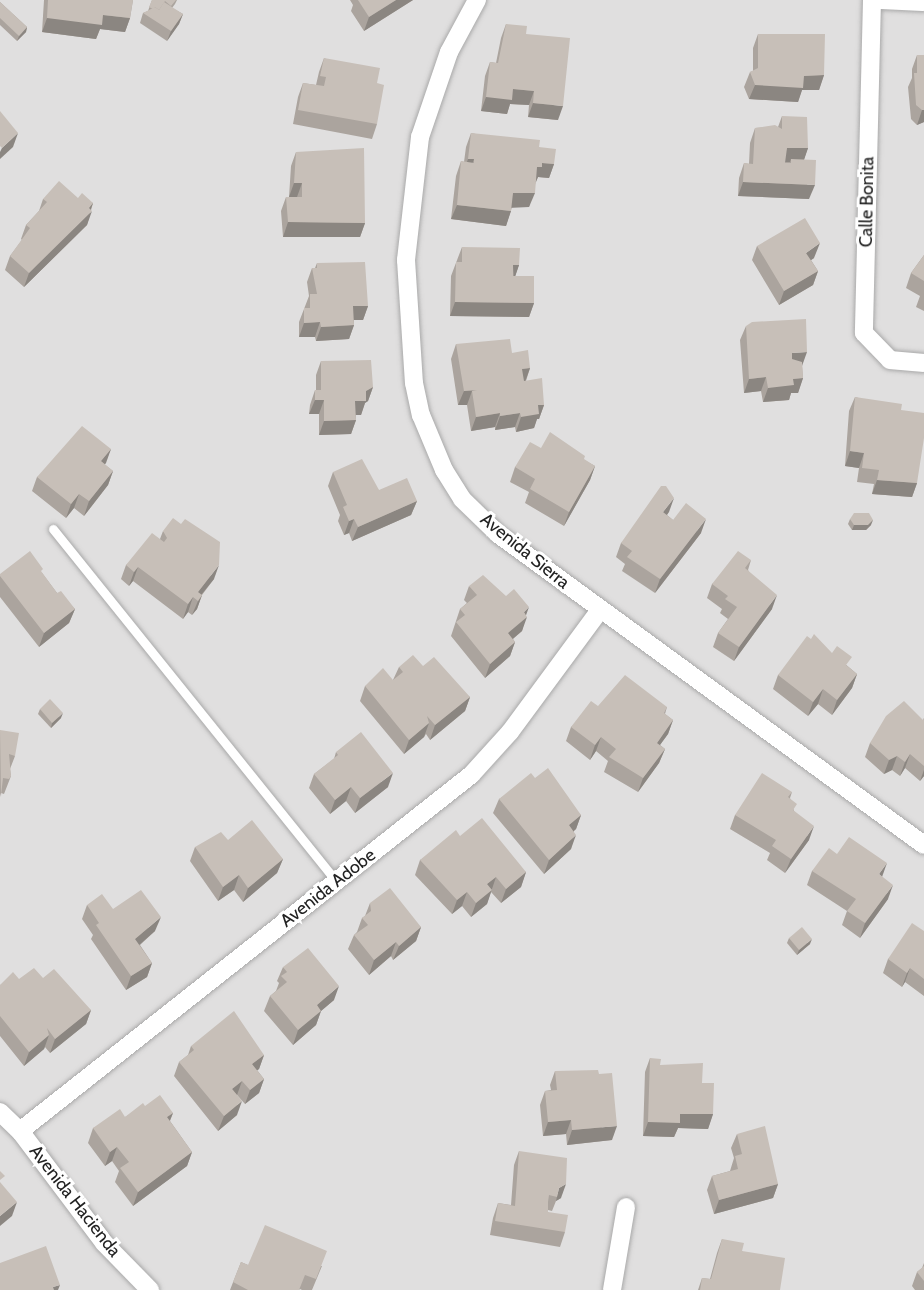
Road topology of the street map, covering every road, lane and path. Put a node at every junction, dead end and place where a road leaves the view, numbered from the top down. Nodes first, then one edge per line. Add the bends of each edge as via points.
1 (477, 0) edge
2 (872, 0) edge
3 (880, 0) edge
4 (924, 2) edge
5 (924, 363) edge
6 (53, 529) dead end
7 (600, 610) junction
8 (924, 844) edge
9 (336, 881) junction
10 (0, 1112) edge
11 (20, 1131) junction
12 (626, 1207) dead end
13 (149, 1290) edge
14 (612, 1290) edge

1 - 7 street, Avenida Sierra via 449,52 420,137 406,260 414,383 444,470 462,499 498,534
2 - 5 street, Calle Bonita via 864,333 890,360
3 - 4 street
6 - 9 lane
7 - 8 street, Avenida Sierra
7 - 9 street, Avenida Adobe via 510,732 471,775
9 - 11 street, Avenida Adobe
10 - 11 street, Avenida Hacienda
11 - 13 street, Avenida Hacienda via 104,1243
12 - 14 street

